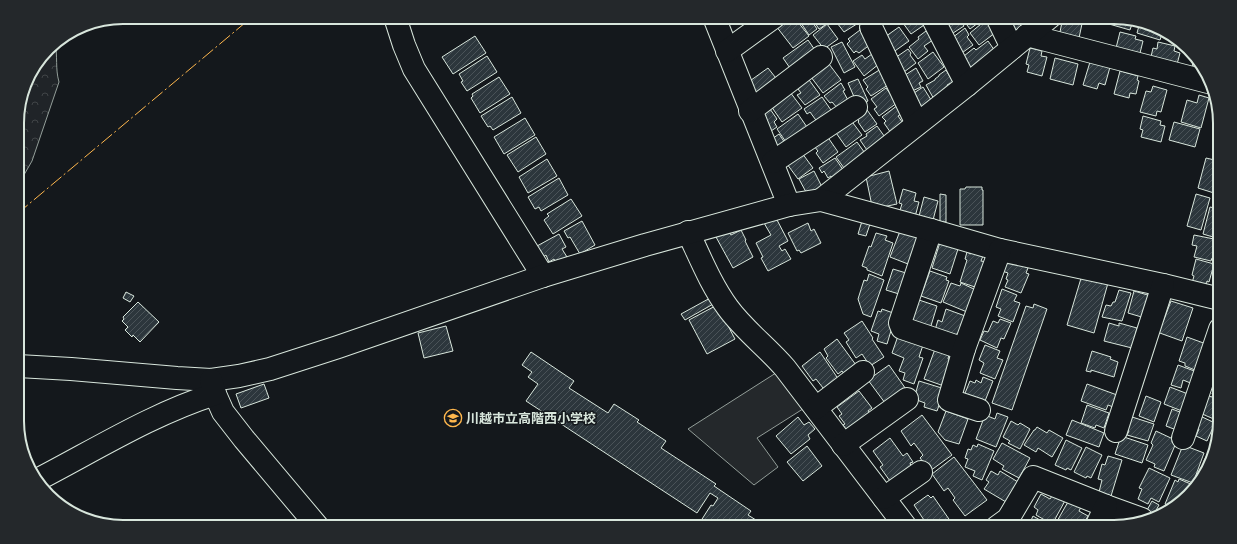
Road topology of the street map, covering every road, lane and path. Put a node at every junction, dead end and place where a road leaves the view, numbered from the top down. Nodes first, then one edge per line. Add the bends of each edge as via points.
1 (397, 24) edge
2 (717, 24) edge
3 (764, 24) edge
4 (936, 24) edge
5 (1004, 24) edge
6 (1041, 24) edge
7 (871, 27) dead end
8 (1020, 41) junction
9 (727, 51) junction
10 (821, 57) dead end
11 (1203, 81) edge
12 (967, 85) junction
13 (856, 107) dead end
14 (750, 111) junction
15 (917, 124) junction
16 (772, 162) junction
17 (821, 200) junction
18 (789, 205) junction
19 (931, 230) junction
20 (688, 232) junction
21 (1000, 250) junction
22 (543, 276) junction
23 (1163, 285) junction
24 (1213, 297) edge
25 (964, 350) junction
26 (1213, 350) edge
27 (24, 366) edge
28 (863, 372) dead end
29 (213, 387) junction
30 (907, 400) dead end
31 (816, 408) junction
32 (979, 410) dead end
33 (1116, 430) dead end
34 (1183, 438) dead end
35 (844, 445) junction
36 (921, 472) dead end
37 (42, 477) edge
38 (884, 498) junction
39 (1106, 506) junction
40 (1137, 517) edge
41 (312, 520) edge
42 (901, 520) edge
43 (1007, 520) edge
44 (1099, 520) edge

1 - 22 street via 414,69
2 - 9 street
3 - 9 street
4 - 12 street
5 - 8 street
6 - 8 street
7 - 15 street
8 - 11 street
8 - 12 street
9 - 14 street
10 - 14 street
12 - 15 street
13 - 16 street
14 - 16 street
15 - 17 street
16 - 18 street
17 - 18 street
17 - 19 street
18 - 20 street
19 - 21 street
19 - 25 street via 900,323 902,328
20 - 22 street
20 - 31 street via 720,297 752,335 773,354
21 - 23 street
21 - 25 street
22 - 29 street via 338,347 239,376
23 - 24 street
23 - 33 street
25 - 32 street via 949,400
26 - 34 street
27 - 29 street via 177,378
28 - 31 street
29 - 37 street via 192,401
29 - 41 street via 223,412
30 - 35 street
31 - 35 street
35 - 38 street
36 - 38 street
38 - 42 street
39 - 40 street
39 - 43 street via 1033,477
39 - 44 street

